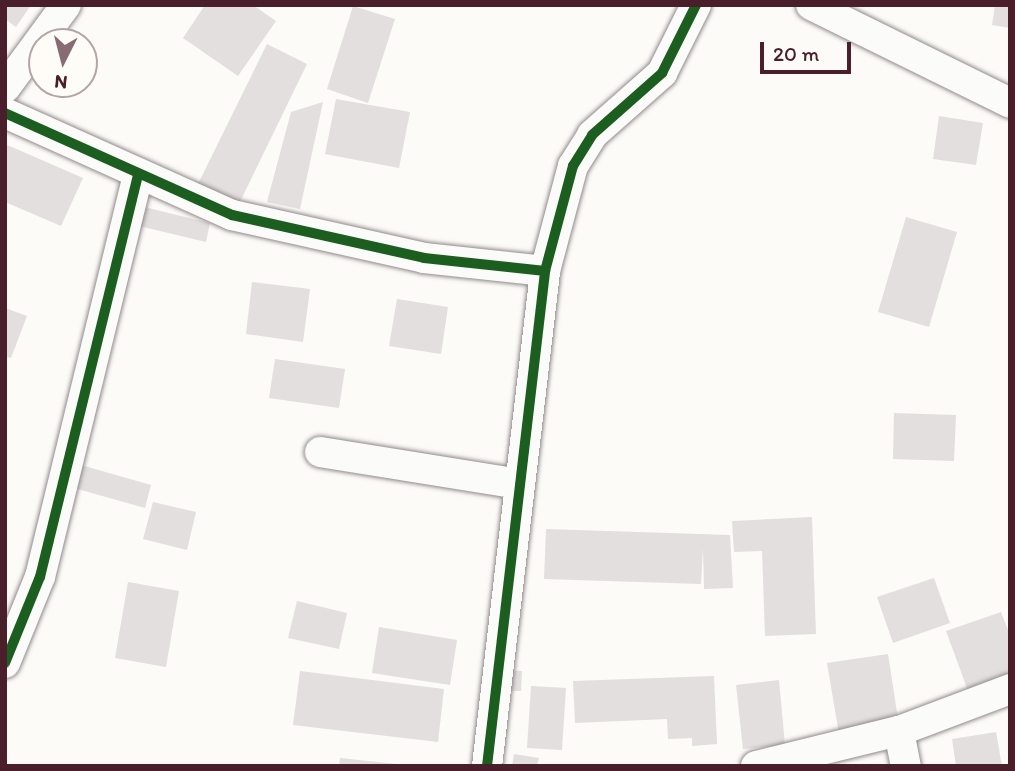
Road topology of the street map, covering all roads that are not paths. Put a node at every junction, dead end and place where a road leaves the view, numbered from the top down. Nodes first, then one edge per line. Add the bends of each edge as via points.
1 (66, 5) edge
2 (696, 5) edge
3 (811, 5) edge
4 (5, 88) edge
5 (1010, 103) edge
6 (5, 113) edge
7 (138, 176) junction
8 (545, 271) junction
9 (320, 452) dead end
10 (519, 484) junction
11 (5, 663) edge
12 (1010, 689) edge
13 (899, 731) junction
14 (487, 766) edge
15 (756, 766) edge
16 (906, 766) edge

1 - 4 street
2 - 8 street via 662,73 592,135 573,166
3 - 5 street
6 - 7 street
7 - 8 street via 232,215 278,227 424,258
7 - 11 street via 40,577
8 - 10 street
9 - 10 street
10 - 14 street
12 - 13 street
13 - 15 street
13 - 16 street

